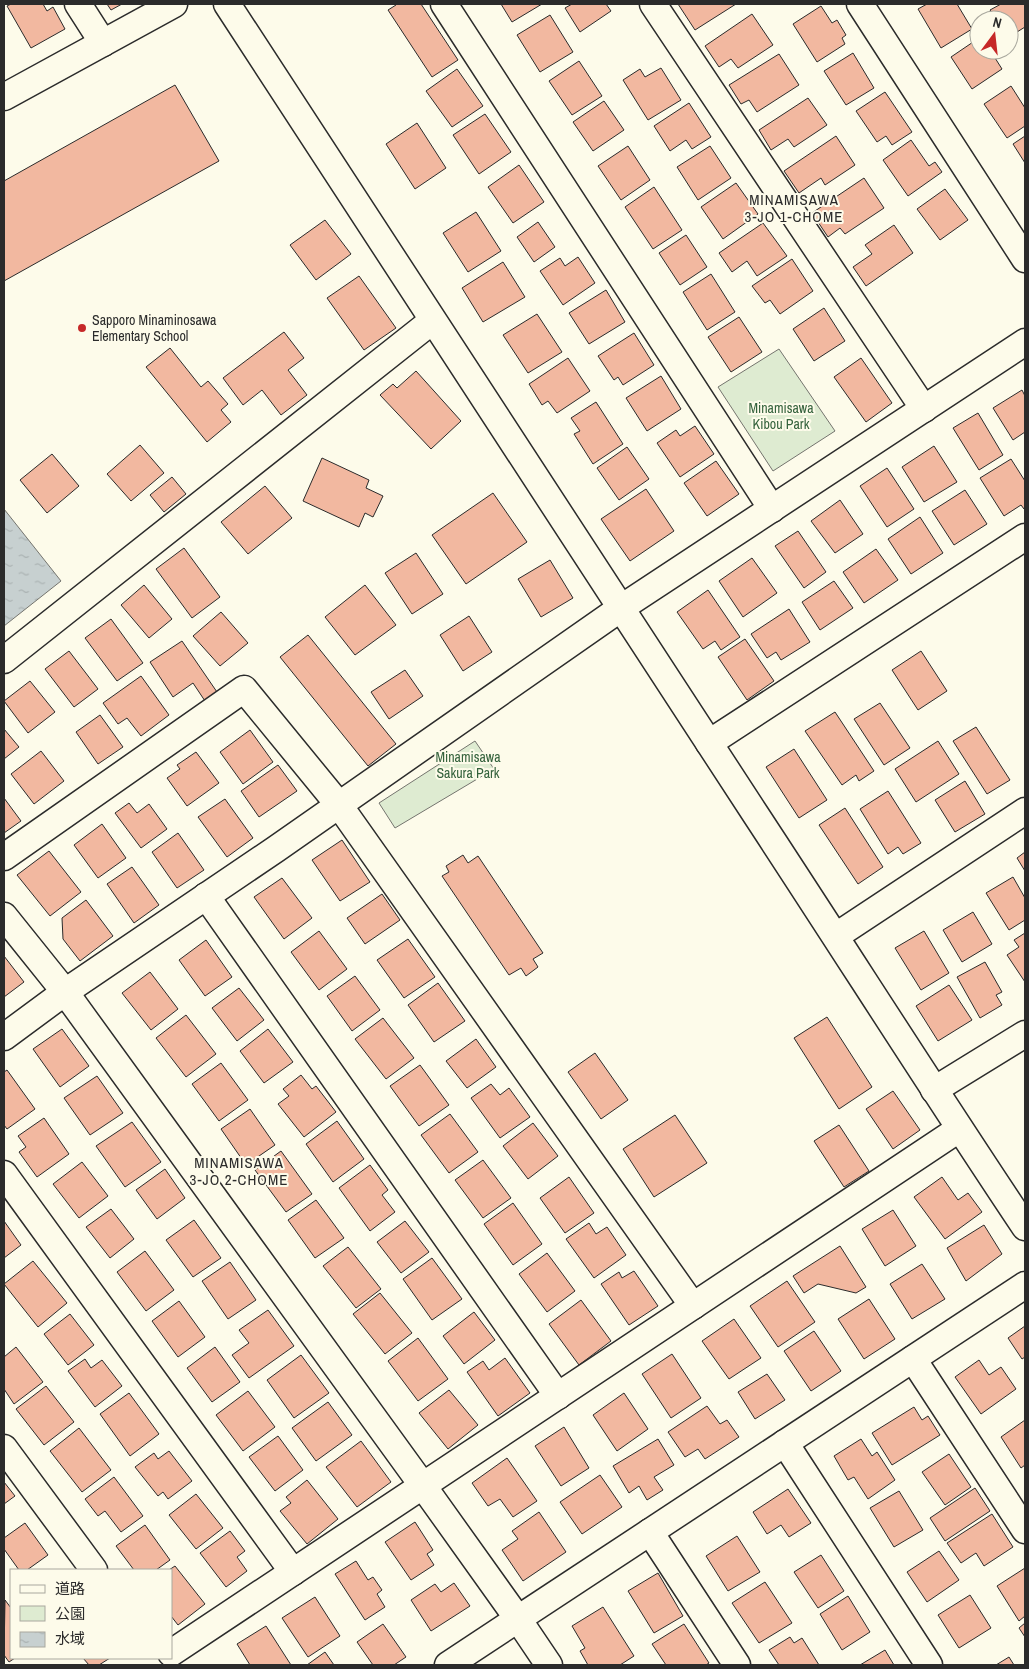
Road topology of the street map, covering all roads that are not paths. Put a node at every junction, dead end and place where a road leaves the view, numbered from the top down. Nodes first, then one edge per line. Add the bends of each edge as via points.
1 (78, 4) edge
2 (174, 4) edge
3 (227, 4) edge
4 (444, 4) edge
5 (653, 4) edge
6 (860, 4) edge
7 (103, 43) junction
8 (4, 97) edge
9 (1025, 259) edge
10 (432, 321) junction
11 (1025, 342) edge
12 (924, 409) junction
13 (772, 509) junction
14 (1022, 545) edge
15 (621, 608) junction
16 (4, 660) edge
17 (709, 743) junction
18 (339, 805) junction
19 (1025, 811) edge
20 (4, 857) edge
21 (206, 896) junction
22 (4, 916) edge
23 (836, 936) junction
24 (65, 992) junction
25 (1025, 1034) edge
26 (4, 1037) edge
27 (934, 1090) junction
28 (959, 1129) junction
29 (4, 1174) edge
30 (1025, 1227) edge
31 (1025, 1285) edge
32 (692, 1306) junction
33 (913, 1359) junction
34 (558, 1396) junction
35 (785, 1443) junction
36 (4, 1448) edge
37 (423, 1486) junction
38 (1025, 1530) edge
39 (650, 1532) junction
40 (93, 1569) edge
41 (293, 1572) junction
42 (518, 1619) junction
43 (172, 1652) edge
44 (448, 1665) edge
45 (549, 1665) edge
46 (737, 1665) edge
47 (929, 1665) edge

1 - 7 street
2 - 7 street
3 - 10 street
4 - 13 street
5 - 12 street
6 - 9 street
7 - 8 street
10 - 15 street
10 - 16 street
11 - 12 street
12 - 13 street
13 - 15 street
14 - 17 street
15 - 17 street
15 - 18 street
17 - 23 street
18 - 20 street via 244,689
18 - 21 street
18 - 32 street
19 - 23 street
21 - 24 street
21 - 34 street
22 - 24 street
23 - 27 street
24 - 26 street
24 - 37 street
25 - 27 street
27 - 28 street
28 - 30 street
28 - 32 street
29 - 41 street
31 - 33 street
32 - 34 street
33 - 35 street
33 - 38 street
34 - 37 street
35 - 39 street
35 - 47 street
36 - 40 street
37 - 41 street
37 - 42 street
39 - 42 street
39 - 46 street
41 - 43 street
42 - 44 street
42 - 45 street

